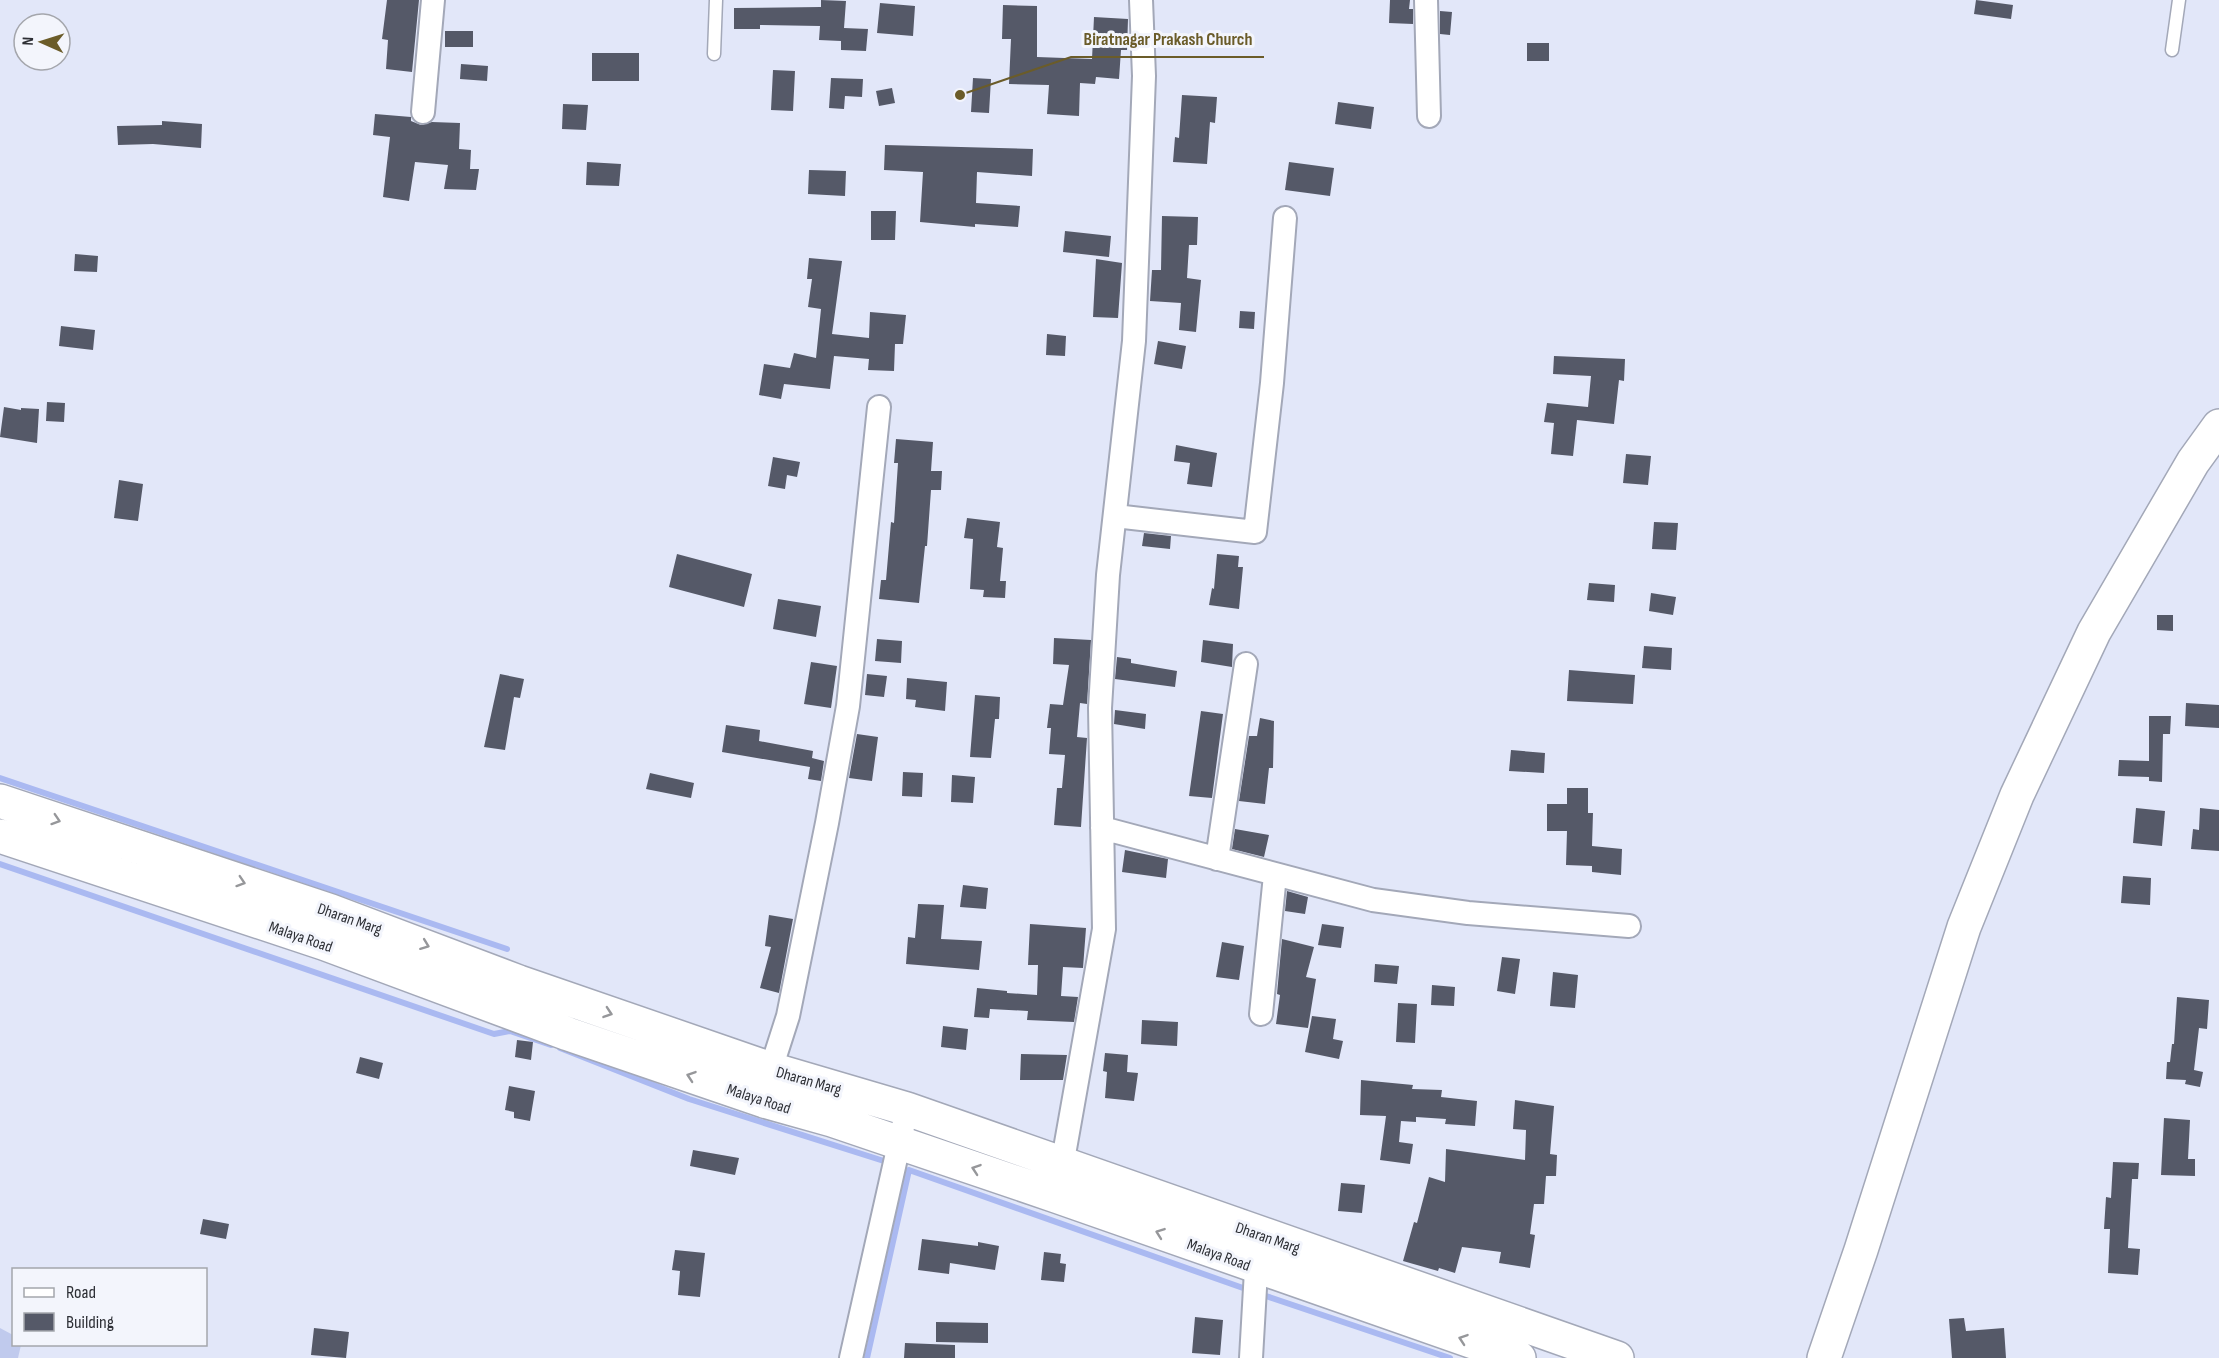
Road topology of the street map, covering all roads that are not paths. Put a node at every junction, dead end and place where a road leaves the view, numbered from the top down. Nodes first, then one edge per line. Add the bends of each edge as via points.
1 (433, 0) edge
2 (716, 0) edge
3 (1141, 0) edge
4 (1426, 0) edge
5 (2179, 0) edge
6 (2172, 50) dead end
7 (714, 54) dead end
8 (423, 112) dead end
9 (1430, 116) dead end
10 (1285, 218) dead end
11 (879, 407) dead end
12 (2219, 426) edge
13 (1115, 516) junction
14 (1246, 664) dead end
15 (0, 801) edge
16 (1102, 828) junction
17 (0, 836) edge
18 (1217, 859) junction
19 (1275, 875) junction
20 (1629, 926) dead end
21 (1261, 1014) dead end
22 (771, 1069) junction
23 (907, 1109) junction
24 (898, 1143) junction
25 (1063, 1165) junction
26 (1056, 1196) junction
27 (1259, 1233) junction
28 (1255, 1268) junction
29 (851, 1358) edge
30 (1251, 1358) edge
31 (1518, 1358) edge
32 (1617, 1358) edge
33 (1824, 1358) edge

1 - 8 street
2 - 7 lane
3 - 13 street via 1144,76 1134,341
4 - 9 street
5 - 6 lane
10 - 13 street via 1255,532
11 - 22 street via 848,706 788,1016
12 - 33 main road via 2193,462 2094,632 2017,795 1964,927
13 - 16 street via 1100,708
14 - 18 street
15 -> 22 main road, Dharan Marg via 331,911 542,990
16 - 18 street
16 - 25 street via 1104,929
24 -> 17 main road, Malaya Road via 764,1101 323,943
18 - 19 street
19 - 20 street via 1373,900
19 - 21 street
22 - 23 main road, Dharan Marg
23 - 24 street
23 - 25 main road, Dharan Marg
26 -> 24 main road, Malaya Road
24 - 29 street
25 - 26 street
25 - 27 main road, Dharan Marg
28 -> 26 main road, Malaya Road
27 - 28 street
27 - 32 main road, Dharan Marg
28 - 30 street
31 -> 28 main road, Malaya Road

